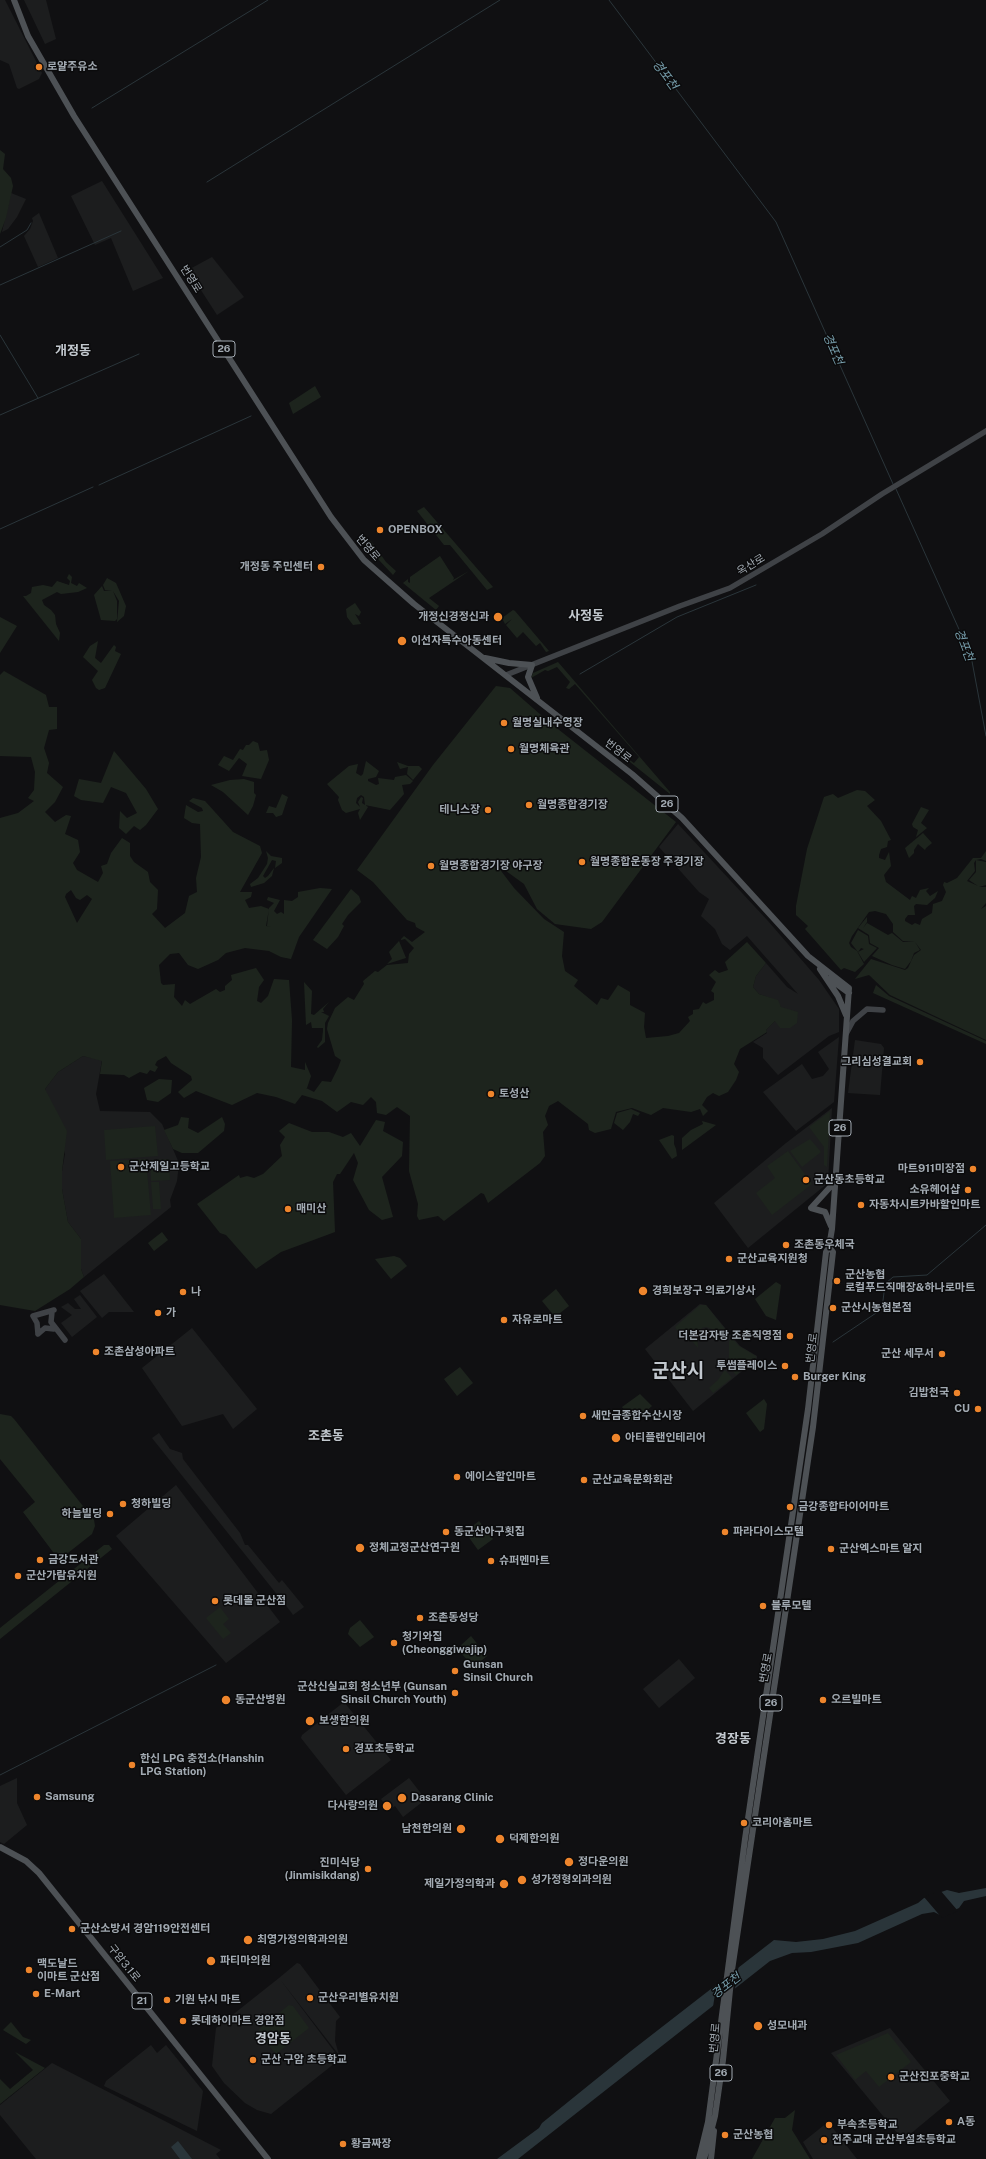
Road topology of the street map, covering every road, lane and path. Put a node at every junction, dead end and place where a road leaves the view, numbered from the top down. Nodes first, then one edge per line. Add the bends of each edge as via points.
1 (14, 0) edge
2 (986, 431) edge
3 (483, 658) junction
4 (532, 665) junction
5 (506, 675) junction
6 (538, 701) junction
7 (808, 956) junction
8 (823, 973) junction
9 (849, 991) junction
10 (883, 1010) dead end
11 (848, 1018) junction
12 (846, 1034) junction
13 (838, 1166) junction
14 (832, 1229) junction
15 (54, 1329) dead end
16 (65, 1340) dead end
17 (772, 1672) junction
18 (749, 1807) junction
19 (753, 1824) junction
20 (745, 1838) junction
21 (0, 1847) edge
22 (750, 1849) junction
23 (740, 1875) junction
24 (744, 1887) junction
25 (714, 2116) junction
26 (706, 2141) junction
27 (268, 2159) edge
28 (699, 2159) edge
29 (704, 2159) edge
30 (711, 2159) edge

1 - 3 main road, 번영로 / 26 via 28,36 74,116 336,523 364,560 381,576
2 - 4 main road, 옥산로 via 822,534 730,588
3 - 4 main road
3 - 5 main road, 번영로 / 26
4 - 5 main road, 옥산로
4 - 6 main road via 528,677
5 - 6 main road, 번영로 / 26
6 - 7 main road, 번영로 / 26 via 632,774 682,818
7 - 8 main road
7 - 9 main road, 번영로 / 26
8 - 9 main road
8 - 11 main road
9 - 11 main road, 번영로 / 26
10 - 12 main road via 867,1009 853,1021
11 - 12 main road, 번영로 / 26
12 - 13 main road, 번영로 / 26
13 - 14 main road, 번영로 / 26
13 - 14 main road via 832,1185 811,1208 825,1212
14 - 17 main road, 번영로 / 26 via 830,1247 833,1252 813,1427
15 - 16 main road via 45,1328 38,1334 33,1316 53,1311 51,1322
17 - 18 main road, 번영로 / 26
17 - 19 main road, 번영로 / 26
18 - 19 main road via 752,1811 750,1823
18 - 20 main road, 번영로 / 26
19 - 22 main road, 번영로 / 26
20 - 22 main road
20 - 23 main road, 번영로 / 26
21 - 27 main road, 구암3.1로 / 21 via 26,1861 39,1873
22 - 24 main road, 번영로 / 26
23 - 24 main road via 741,1886
23 - 26 main road, 번영로 / 26
24 - 25 main road, 번영로 / 26
25 - 26 main road, 번영로 / 26
25 - 30 main road
26 - 28 main road, 26
26 - 29 main road, 26

